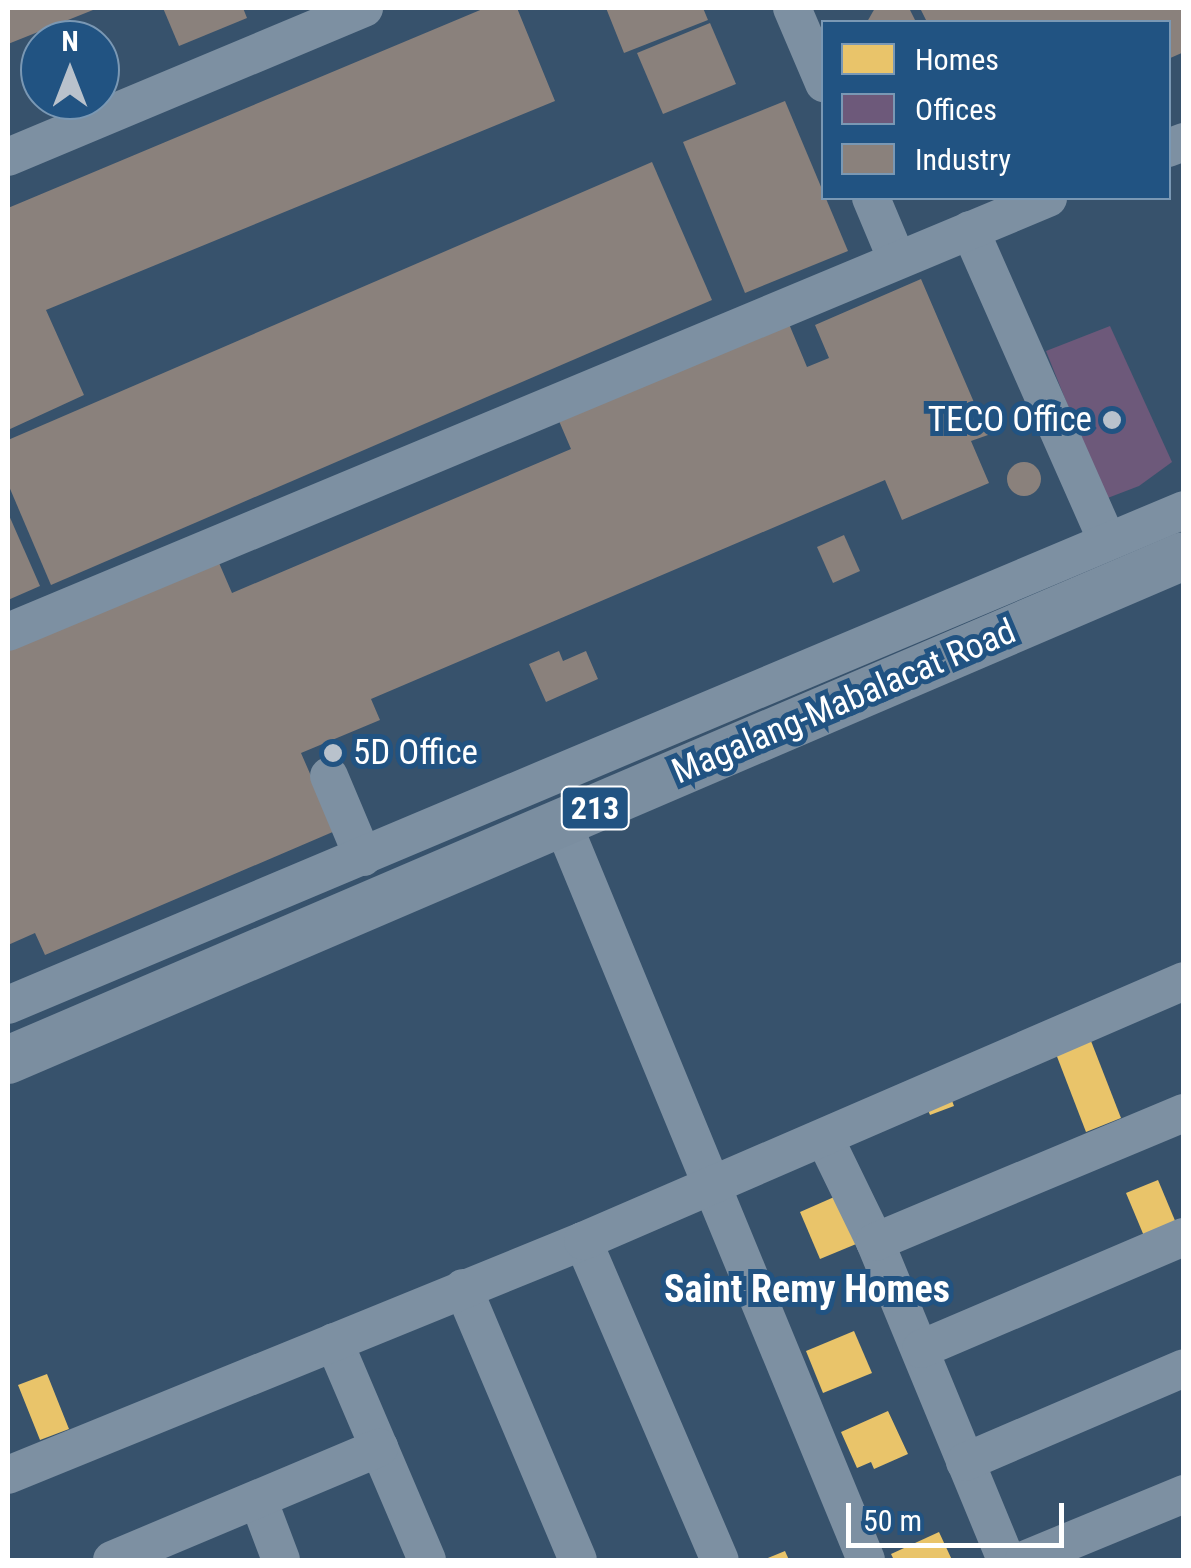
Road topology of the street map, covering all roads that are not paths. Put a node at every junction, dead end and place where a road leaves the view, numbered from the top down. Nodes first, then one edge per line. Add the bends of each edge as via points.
1 (364, 8) edge
2 (792, 8) edge
3 (821, 76) edge
4 (8, 156) edge
5 (872, 200) edge
6 (1043, 200) edge
7 (970, 230) junction
8 (897, 260) junction
9 (1184, 510) edge
10 (1106, 539) junction
11 (1184, 556) edge
12 (8, 632) edge
13 (329, 776) dead end
14 (562, 822) junction
15 (363, 857) junction
16 (1184, 981) edge
17 (8, 1005) edge
18 (8, 1060) edge
19 (1184, 1113) edge
20 (825, 1139) junction
21 (713, 1184) junction
22 (1184, 1236) edge
23 (582, 1241) junction
24 (875, 1242) junction
25 (463, 1288) junction
26 (334, 1342) junction
27 (921, 1350) junction
28 (1184, 1368) edge
29 (380, 1448) junction
30 (965, 1462) junction
31 (8, 1475) edge
32 (1184, 1494) edge
33 (258, 1500) junction
34 (112, 1560) edge
35 (281, 1560) edge
36 (428, 1560) edge
37 (578, 1560) edge
38 (720, 1560) edge
39 (866, 1560) edge
40 (1006, 1560) edge
41 (1024, 1560) edge

1 - 4 street
2 - 3 street
5 - 8 street
6 - 7 street
7 - 8 street
7 - 10 street
8 - 12 street
9 - 10 street
10 - 15 street
11 - 14 main road, Magalang-Mabalacat Road / 213
13 - 15 street
14 - 18 main road, Magalang-Mabalacat Road / 213
14 - 21 street
15 - 17 street
16 - 20 street
19 - 24 street
20 - 21 street
20 - 24 street
21 - 23 street
21 - 39 street
22 - 27 street
23 - 25 street
23 - 38 street
24 - 27 street
25 - 26 street
25 - 37 street
26 - 29 street
26 - 31 street
27 - 30 street
28 - 30 street
29 - 33 street
29 - 36 street
30 - 40 street
32 - 41 street
33 - 34 street
33 - 35 street

